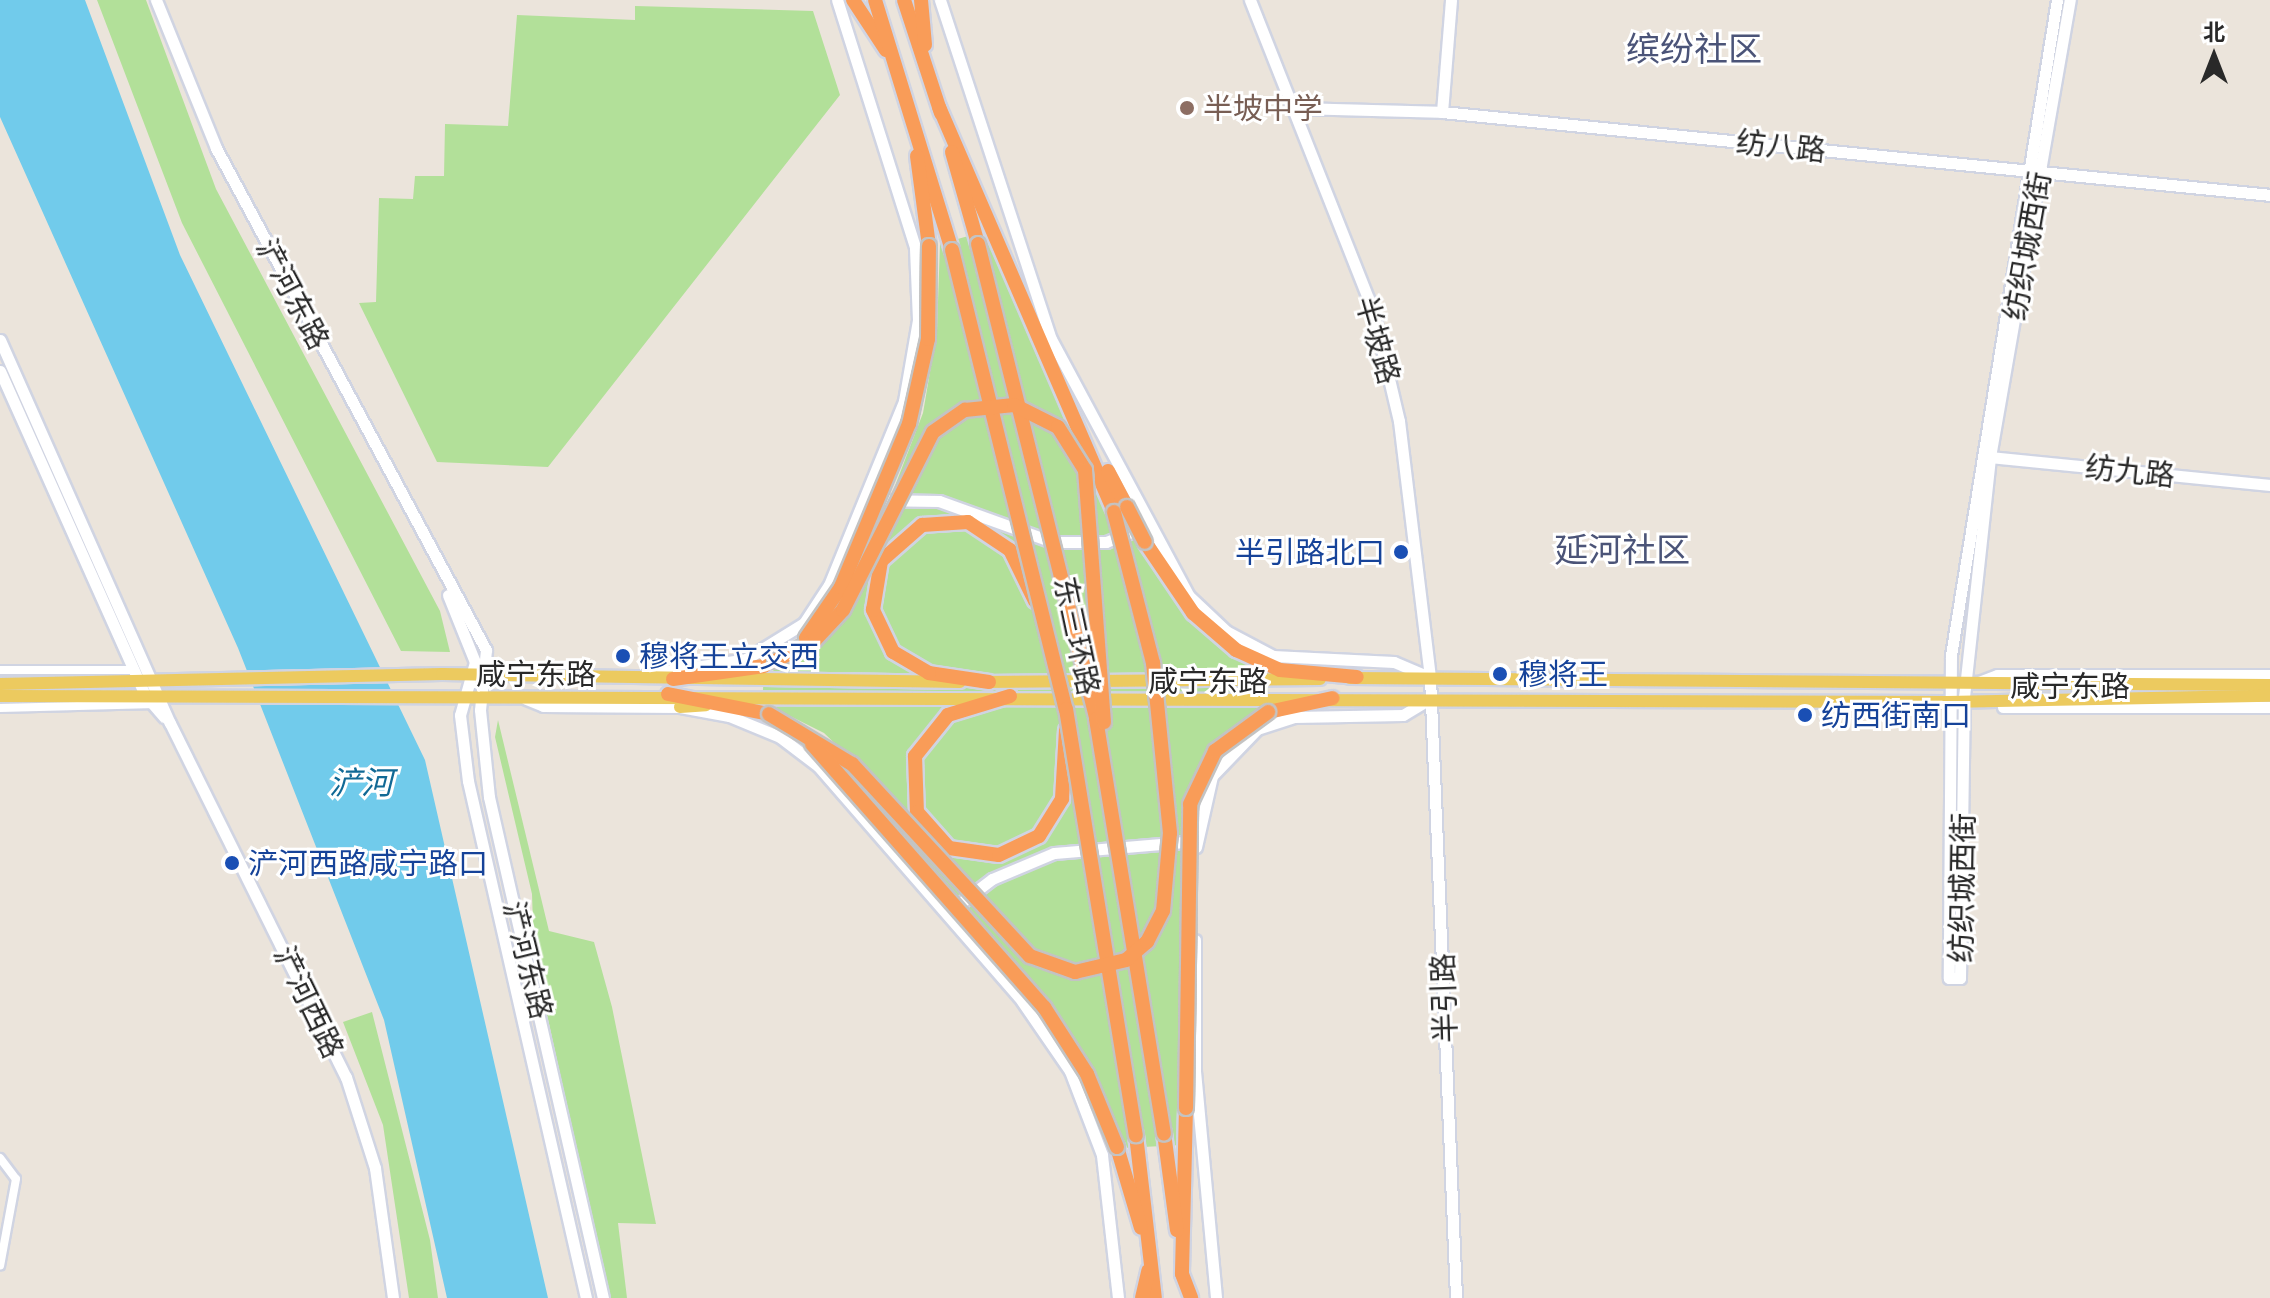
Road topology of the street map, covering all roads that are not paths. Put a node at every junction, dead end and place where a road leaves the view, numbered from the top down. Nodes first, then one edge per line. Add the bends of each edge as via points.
1 (156, 0) edge
2 (837, 0) edge
3 (853, 0) edge
4 (875, 0) edge
5 (904, 0) edge
6 (921, 0) edge
7 (940, 0) edge
8 (1250, 0) edge
9 (1451, 0) edge
10 (2057, 0) edge
11 (2070, 0) edge
12 (894, 63) junction
13 (927, 65) junction
14 (939, 107) junction
15 (1292, 108) junction
16 (911, 112) junction
17 (1442, 112) junction
18 (2034, 171) junction
19 (2270, 195) edge
20 (0, 340) edge
21 (0, 371) edge
22 (1990, 457) junction
23 (2270, 485) edge
24 (865, 500) junction
25 (1120, 510) junction
26 (1148, 525) junction
27 (1050, 634) junction
28 (770, 663) junction
29 (0, 670) edge
30 (480, 674) junction
31 (638, 675) junction
32 (2270, 675) edge
33 (143, 676) junction
34 (1357, 677) junction
35 (1430, 677) junction
36 (1949, 678) junction
37 (989, 682) junction
38 (0, 684) edge
39 (2270, 685) edge
40 (670, 687) junction
41 (1966, 692) junction
42 (514, 693) junction
43 (481, 695) junction
44 (0, 696) edge
45 (467, 696) junction
46 (1010, 696) junction
47 (2167, 696) junction
48 (2270, 696) edge
49 (817, 697) junction
50 (1333, 698) junction
51 (153, 699) junction
52 (1431, 699) junction
53 (1947, 702) junction
54 (731, 704) junction
55 (680, 707) junction
56 (2199, 707) junction
57 (2270, 707) edge
58 (0, 708) edge
59 (1066, 709) junction
60 (769, 714) junction
61 (1109, 782) junction
62 (1196, 841) junction
63 (947, 914) junction
64 (0, 1158) edge
65 (1151, 1257) junction
66 (0, 1266) edge
67 (1182, 1274) junction
68 (393, 1298) edge
69 (586, 1298) edge
70 (603, 1298) edge
71 (1118, 1298) edge
72 (1142, 1298) edge
73 (1155, 1298) edge
74 (1185, 1298) edge
75 (1191, 1298) edge
76 (1216, 1298) edge
77 (1456, 1298) edge

1 - 30 street, 浐河东路 via 216,148 444,583 486,650
2 - 24 street via 911,229 919,286 904,401
3 - 12 highway
4 - 12 highway, 东三环路
5 - 13 highway, 东三环路
6 - 13 highway
7 - 26 street via 1033,294
8 - 15 street, 半坡路
9 - 17 street
10 - 18 street, 纺织城西街
11 - 18 street, 纺织城西街
12 - 16 highway, 东三环路
13 - 14 highway, 东三环路
14 - 25 highway
14 - 61 highway, 东三环路, bridge via 1040,472
15 - 17 street, 纺八路
15 - 35 street, 半坡路 via 1388,362
16 - 27 highway, 东三环路, bridge via 952,250
16 - 28 highway, bridge via 929,246 928,339 904,438 836,598 811,633
17 - 18 street, 纺八路
18 - 19 street, 纺八路
18 - 22 street, 纺织城西街
18 - 36 street, 纺织城西街
20 - 33 street, 浐河西路
21 - 33 street, 浐河西路
22 - 23 street, 纺九路
22 - 41 street, 纺织城西街
24 - 26 street via 931,499 1053,542 1106,542
24 - 31 street via 819,603 783,641 738,661
25 - 34 highway, bridge via 1193,613 1236,650 1280,670
25 - 60 highway, bridge via 1153,663 1170,833 1163,911 1147,942 1126,960 1075,972 1030,956 852,764
26 - 35 street via 1195,603 1251,646 1291,661 1394,662
27 - 37 highway, bridge via 1005,545 977,525 943,520 909,532 881,561 873,597 883,638 922,671
27 - 59 highway, 东三环路, bridge
28 - 40 highway
28 - 61 highway, bridge via 815,640 843,610 913,459 938,427 983,405 1031,410 1070,440 1089,487
29 - 33 street
30 - 31 main road, 咸宁东路
30 - 33 main road, 咸宁东路
30 - 43 street, 浐河东路
30 - 45 street, 浐河东路
31 - 40 main road, 咸宁东路
32 - 41 street via 1997,675
33 - 38 main road, 咸宁东路
33 - 51 street, 浐河西路
34 - 35 main road, 咸宁东路
34 - 37 main road, 咸宁东路
35 - 36 main road, 咸宁东路
35 - 52 street, 半坡路
36 - 41 main road, 咸宁东路
36 - 53 street, 纺织城西街
37 - 40 main road, 咸宁东路
39 - 41 main road, 咸宁东路
40 - 42 main road, 咸宁东路
40 - 49 main road, 咸宁东路
40 - 54 highway
41 - 47 main road, 咸宁东路
41 - 53 main road, 咸宁东路
41 - 53 street, 纺织城西街 via 1960,978 1949,978
41 - 56 street via 1992,707
42 - 43 main road, 咸宁东路
42 - 55 street via 543,706
43 - 45 main road, 咸宁东路
43 - 70 street, 浐河东路 via 489,797
44 - 51 main road, 咸宁东路
45 - 51 main road, 咸宁东路
45 - 69 street, 浐河东路 via 460,723 468,781
46 - 49 main road, 咸宁东路
46 - 50 main road, 咸宁东路
46 - 59 highway, bridge via 958,711 920,743 912,795 942,843 985,856 1029,844 1057,812
47 - 48 main road, 咸宁东路
47 - 56 street
49 - 54 main road
50 - 52 main road, 咸宁东路
50 - 67 highway, bridge via 1268,712 1221,744 1190,804
51 - 58 street
51 - 68 street, 浐河西路 via 170,723 346,1077 375,1168
52 - 53 main road, 咸宁东路
52 - 62 street via 1403,715 1294,717 1257,729 1212,776
52 - 77 street, 半引路
54 - 55 main road
54 - 60 highway
55 - 63 street via 749,721 801,751
56 - 57 street
59 - 65 highway, 东三环路, bridge
60 - 65 highway, bridge via 830,761 1036,997 1087,1074 1117,1147
61 - 67 highway, 东三环路, bridge
62 - 63 street via 1054,853 992,879
62 - 76 street via 1195,1071
63 - 71 street via 1037,1019 1080,1092 1102,1155
64 - 66 street via 16,1179
65 - 72 highway
65 - 73 highway, 东三环路
67 - 74 highway, 东三环路
67 - 75 highway

